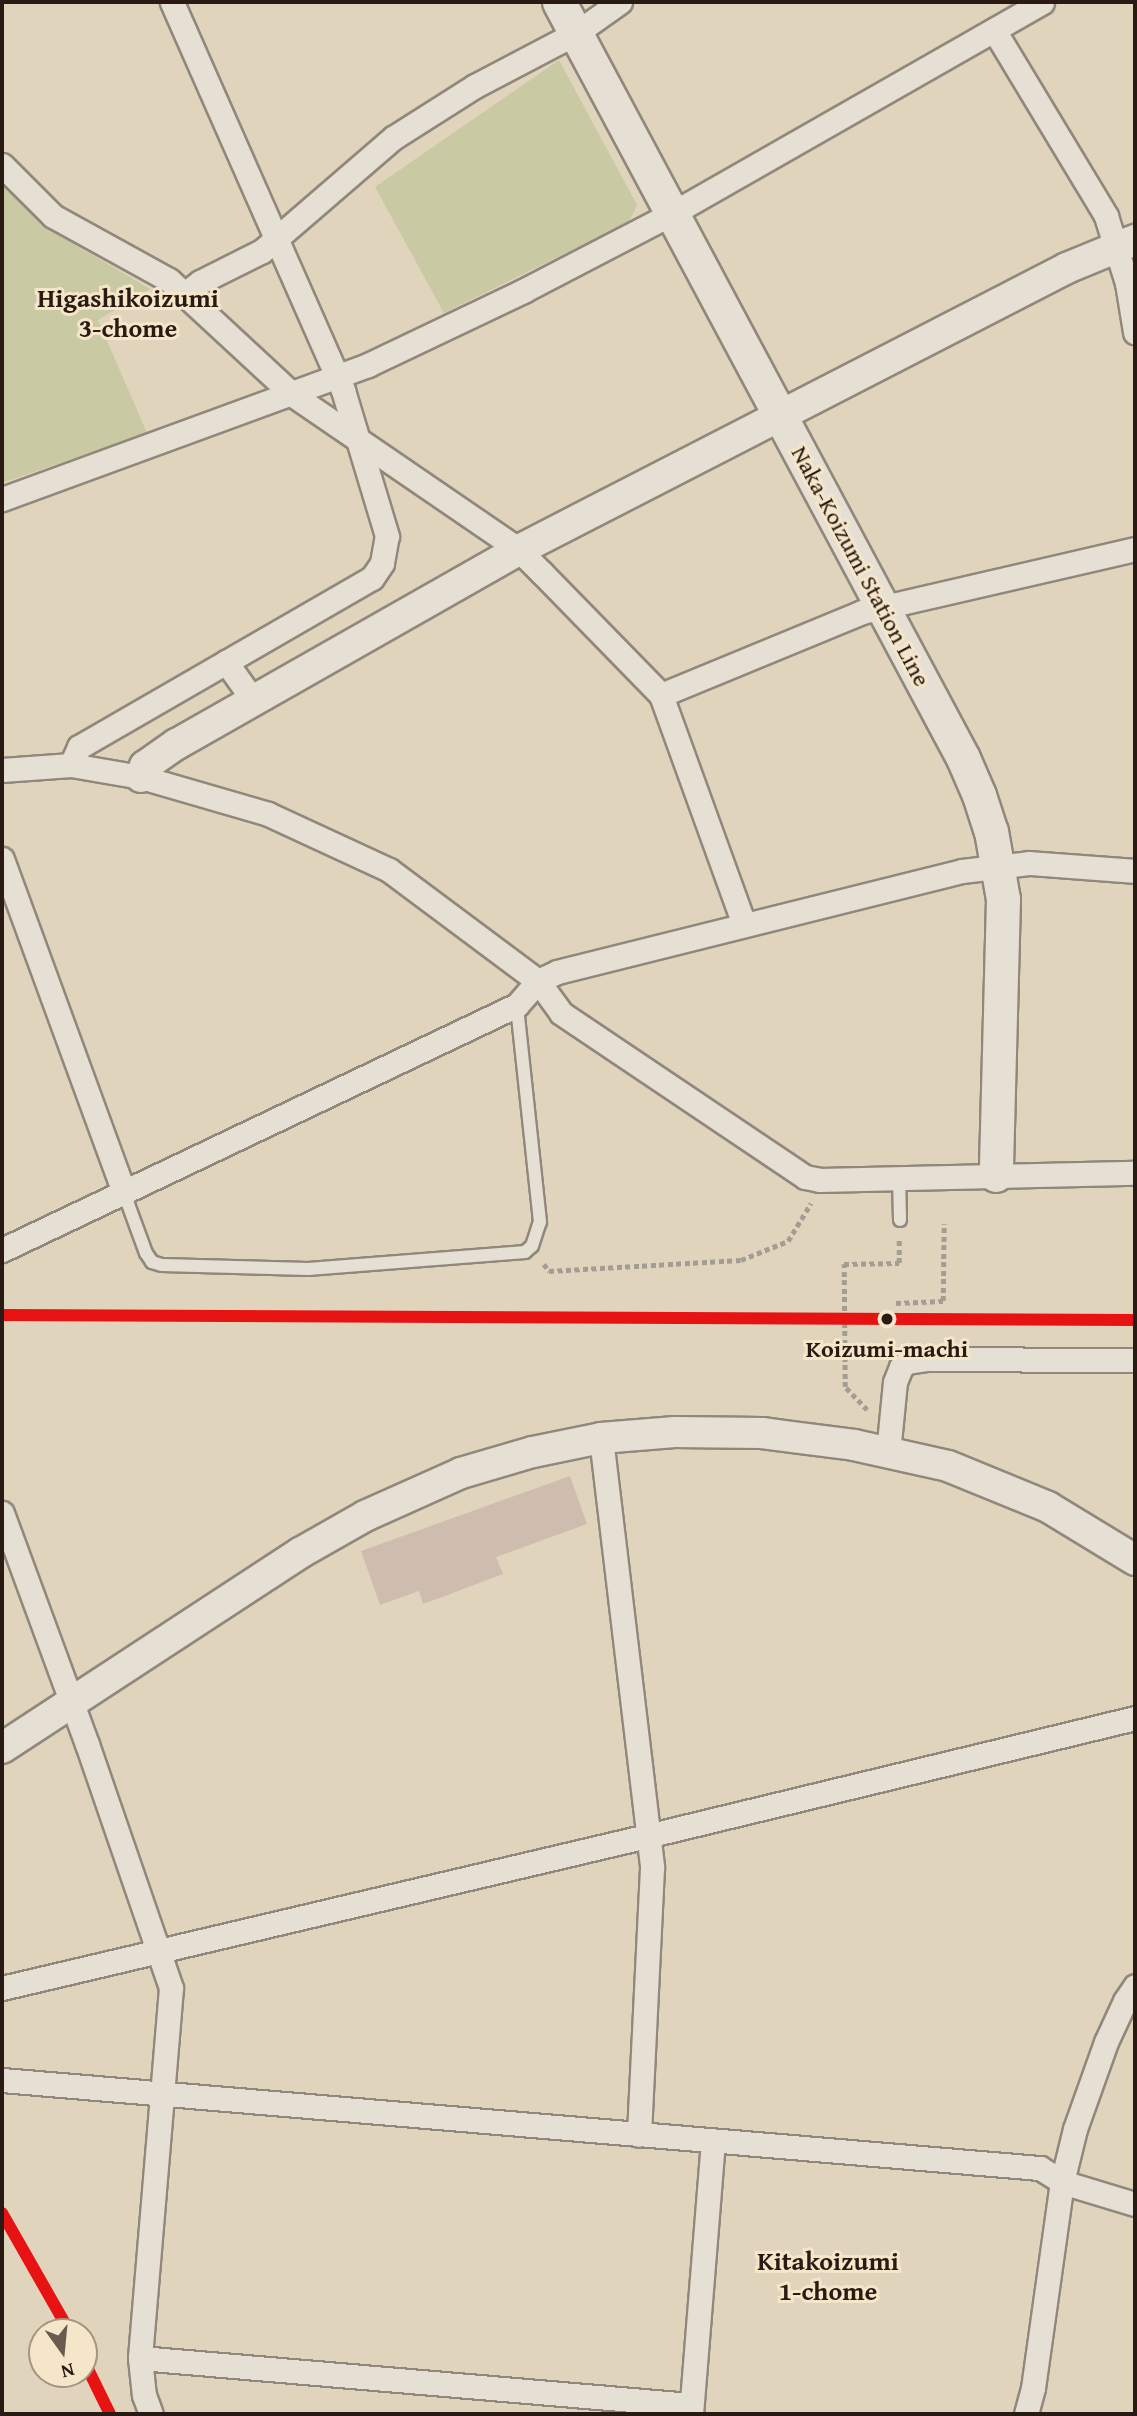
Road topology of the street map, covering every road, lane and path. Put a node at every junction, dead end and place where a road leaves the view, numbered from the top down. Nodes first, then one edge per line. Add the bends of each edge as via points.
1 (172, 2) edge
2 (559, 2) edge
3 (620, 2) edge
4 (1042, 2) edge
5 (994, 30) junction
6 (576, 33) junction
7 (2, 165) edge
8 (671, 214) junction
9 (277, 239) junction
10 (1126, 243) edge
11 (186, 293) junction
12 (1135, 331) edge
13 (337, 378) junction
14 (293, 395) junction
15 (781, 415) junction
16 (357, 438) junction
17 (2, 499) edge
18 (1135, 549) edge
19 (519, 550) junction
20 (883, 608) junction
21 (226, 662) junction
22 (661, 695) junction
23 (253, 700) junction
24 (71, 765) junction
25 (2, 770) edge
26 (141, 777) junction
27 (2, 859) edge
28 (998, 864) junction
29 (1135, 871) edge
30 (744, 924) junction
31 (538, 981) junction
32 (517, 1005) junction
33 (1135, 1173) edge
34 (996, 1175) junction
35 (899, 1176) junction
36 (820, 1180) junction
37 (124, 1193) junction
38 (900, 1220) joint
39 (944, 1224) dead end
40 (531, 1246) junction
41 (2, 1250) edge
42 (896, 1304) dead end
43 (1135, 1360) edge
44 (870, 1413) dead end
45 (601, 1438) junction
46 (888, 1453) junction
47 (2, 1513) edge
48 (1135, 1560) edge
49 (72, 1703) junction
50 (1135, 1718) edge
51 (2, 1748) edge
52 (648, 1836) junction
53 (160, 1951) junction
54 (1135, 1986) edge
55 (2, 1988) edge
56 (2, 2080) edge
57 (162, 2094) junction
58 (639, 2135) junction
59 (713, 2142) junction
60 (1062, 2182) junction
61 (1135, 2204) edge
62 (140, 2358) junction
63 (691, 2410) edge
64 (151, 2414) edge
65 (1026, 2414) edge

1 - 9 street
2 - 6 main road, Naka-Koizumi Station Line
3 - 6 street
4 - 5 street
5 - 8 street
5 - 10 street
6 - 8 main road, Naka-Koizumi Station Line
6 - 9 street via 475,86 393,138
7 - 11 street via 53,216
8 - 13 street via 523,291
8 - 15 main road, Naka-Koizumi Station Line
9 - 11 street
9 - 13 street
10 - 12 street
10 - 15 street via 1067,268
11 - 14 street
13 - 14 street
13 - 16 street
14 - 16 street
14 - 17 street
15 - 19 street
15 - 20 main road, Naka-Koizumi Station Line
16 - 19 street
16 - 21 street via 387,536 382,563 372,578
18 - 20 street
19 - 22 street
19 - 23 street
20 - 22 street via 862,612
20 - 28 main road, Naka-Koizumi Station Line via 963,758 987,818
21 - 23 street
21 - 24 street via 79,747
22 - 30 street
23 - 26 street via 177,744 145,766
24 - 25 street
24 - 26 street
26 - 31 street via 268,814 389,870
27 - 37 street
28 - 29 street
28 - 30 street
28 - 34 main road, Naka-Koizumi Station Line via 1003,948
30 - 31 street via 557,972
31 - 32 street
31 - 36 street via 561,1013 805,1177
32 - 37 street
32 - 40 lane via 540,1222
33 - 34 street
34 - 35 street
35 - 36 street
35 - 38 lane
36 - 40 path via 788,1241 729,1262 550,1270
37 - 40 lane via 146,1253 152,1262 162,1265 308,1269 526,1252
37 - 41 street
38 - 44 path via 899,1262 844,1264 845,1387
39 - 42 path via 943,1301
43 - 46 street via 926,1359 907,1363 895,1382
45 - 46 street via 675,1432 762,1433
45 - 49 street via 496,1462 392,1502 300,1553
45 - 52 street
46 - 48 street via 948,1466 1048,1507
47 - 49 street
49 - 51 street
49 - 53 street
50 - 52 street
52 - 53 street
52 - 58 street via 652,1868
53 - 55 street
53 - 57 street via 171,1987
54 - 60 street via 1087,2089
56 - 57 street
57 - 58 street
57 - 62 street
58 - 59 street
59 - 60 street via 1040,2168
59 - 63 street
60 - 61 street
60 - 65 street
62 - 63 street
62 - 64 street

